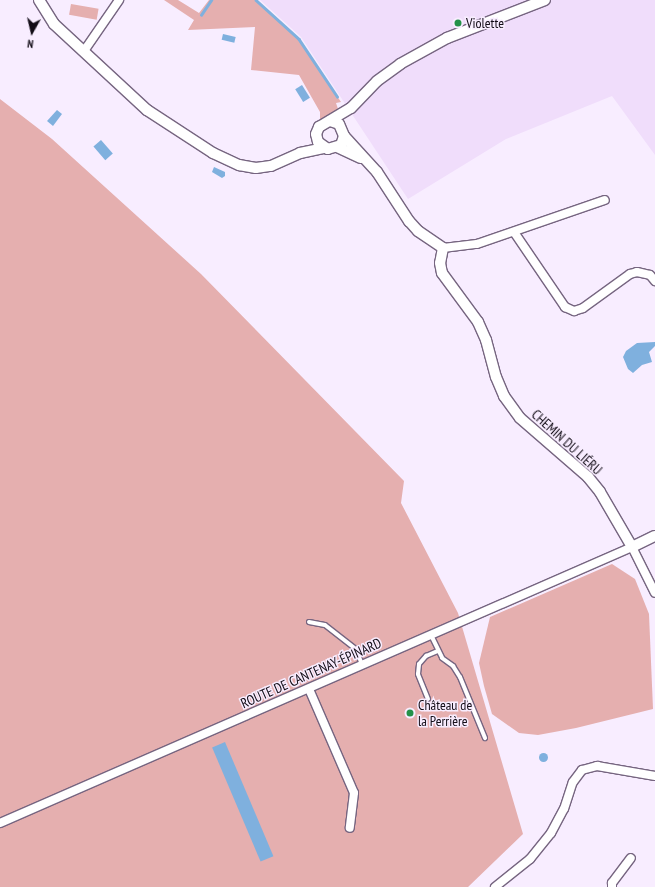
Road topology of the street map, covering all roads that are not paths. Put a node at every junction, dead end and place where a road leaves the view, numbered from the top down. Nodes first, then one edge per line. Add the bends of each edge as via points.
1 (39, 0) edge
2 (119, 0) edge
3 (545, 0) edge
4 (84, 51) junction
5 (352, 108) junction
6 (330, 121) junction
7 (316, 134) junction
8 (344, 134) junction
9 (337, 147) junction
10 (324, 148) junction
11 (300, 153) junction
12 (365, 159) junction
13 (605, 200) dead end
14 (514, 232) junction
15 (443, 248) junction
16 (655, 281) edge
17 (655, 536) edge
18 (632, 547) junction
19 (655, 593) edge
20 (309, 622) dead end
21 (431, 635) junction
22 (438, 651) junction
23 (362, 665) junction
24 (309, 689) junction
25 (428, 699) dead end
26 (485, 738) dead end
27 (655, 776) edge
28 (0, 823) edge
29 (350, 828) dead end
30 (631, 858) dead end
31 (495, 887) edge
32 (612, 887) edge

1 - 4 street via 54,24
2 - 4 street
3 - 5 street via 427,47 377,81
4 - 11 street via 153,115 192,141 233,163 245,167 266,167
5 - 6 street
5 - 8 street
6 - 7 street via 322,124
6 - 8 street via 339,124
7 - 10 street via 318,142
7 - 11 street
8 - 9 street
8 - 12 street
9 - 10 street
9 - 12 street
10 - 11 street
12 - 15 street via 378,172 409,221 418,231
13 - 14 street
14 - 15 street via 476,244
14 - 16 street via 565,307 574,311 584,308 630,274 637,272 650,275
15 - 18 street, CHEMIN DU LIÉRU via 440,263 442,273 478,322 504,396 520,418 588,477 600,492
17 - 18 street
18 - 19 street
18 - 21 street, ROUTE DE CANTENAY-ÉPINARD
20 - 23 lane via 325,625 356,649
21 - 22 lane
21 - 23 street, ROUTE DE CANTENAY-ÉPINARD
22 - 25 lane via 426,656 419,664 418,674
22 - 26 lane via 460,677
23 - 24 street, ROUTE DE CANTENAY-ÉPINARD
24 - 28 street, ROUTE DE CANTENAY-ÉPINARD
24 - 29 street via 354,793
27 - 31 street via 597,766 582,770 573,782 564,809 551,833 530,860
30 - 32 street via 612,882

